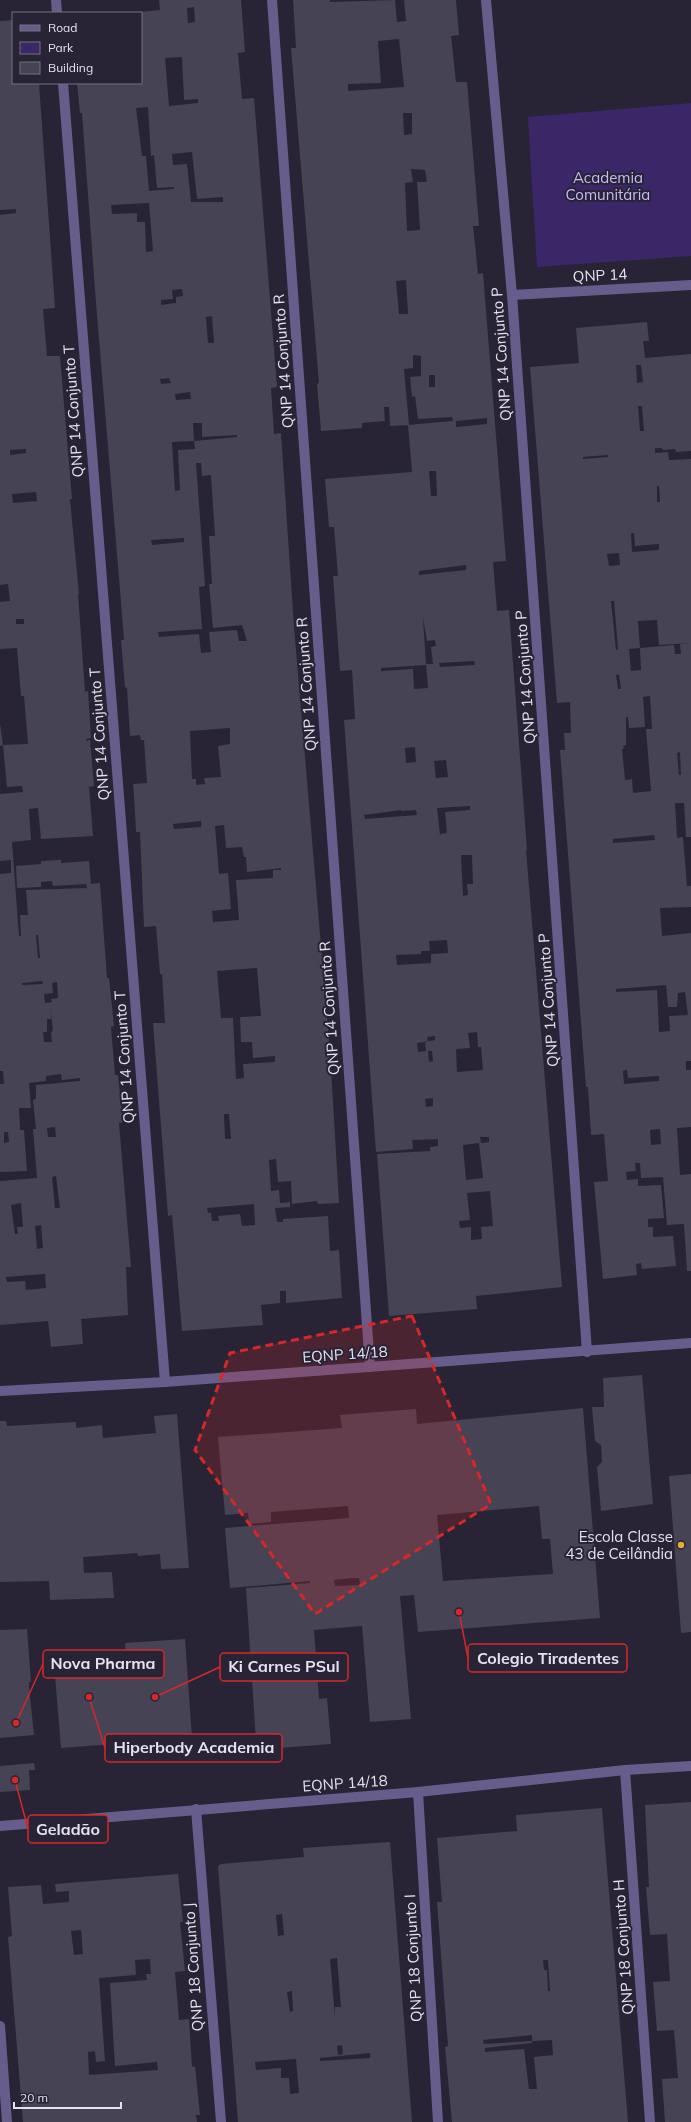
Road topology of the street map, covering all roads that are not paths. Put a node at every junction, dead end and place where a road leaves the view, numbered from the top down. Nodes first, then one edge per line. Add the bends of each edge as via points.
1 (56, 0) edge
2 (272, 0) edge
3 (486, 0) edge
4 (57, 12) edge
5 (63, 84) edge
6 (691, 285) edge
7 (512, 295) junction
8 (691, 1343) edge
9 (587, 1352) junction
10 (370, 1367) junction
11 (165, 1382) junction
12 (0, 1391) edge
13 (691, 1766) edge
14 (625, 1770) junction
15 (418, 1792) junction
16 (196, 1809) junction
17 (0, 1826) edge
18 (0, 2026) edge
19 (7, 2122) edge
20 (220, 2122) edge
21 (438, 2122) edge
22 (650, 2122) edge

1 - 4 street
2 - 10 street, QNP 14 Conjunto R
3 - 7 street, QNP 14 Conjunto P
5 - 11 street, QNP 14 Conjunto T
6 - 7 street, QNP 14
7 - 9 street, QNP 14 Conjunto P
8 - 9 street, EQNP 14/18
9 - 10 street, EQNP 14/18
10 - 11 street, EQNP 14/18
11 - 12 street, EQNP 14/18
13 - 14 street, EQNP 14/18
14 - 15 street, EQNP 14/18
14 - 22 street, QNP 18 Conjunto H
15 - 16 street, EQNP 14/18
15 - 21 street, QNP 18 Conjunto I
16 - 17 street, EQNP 14/18
16 - 20 street, QNP 18 Conjunto J
18 - 19 street

